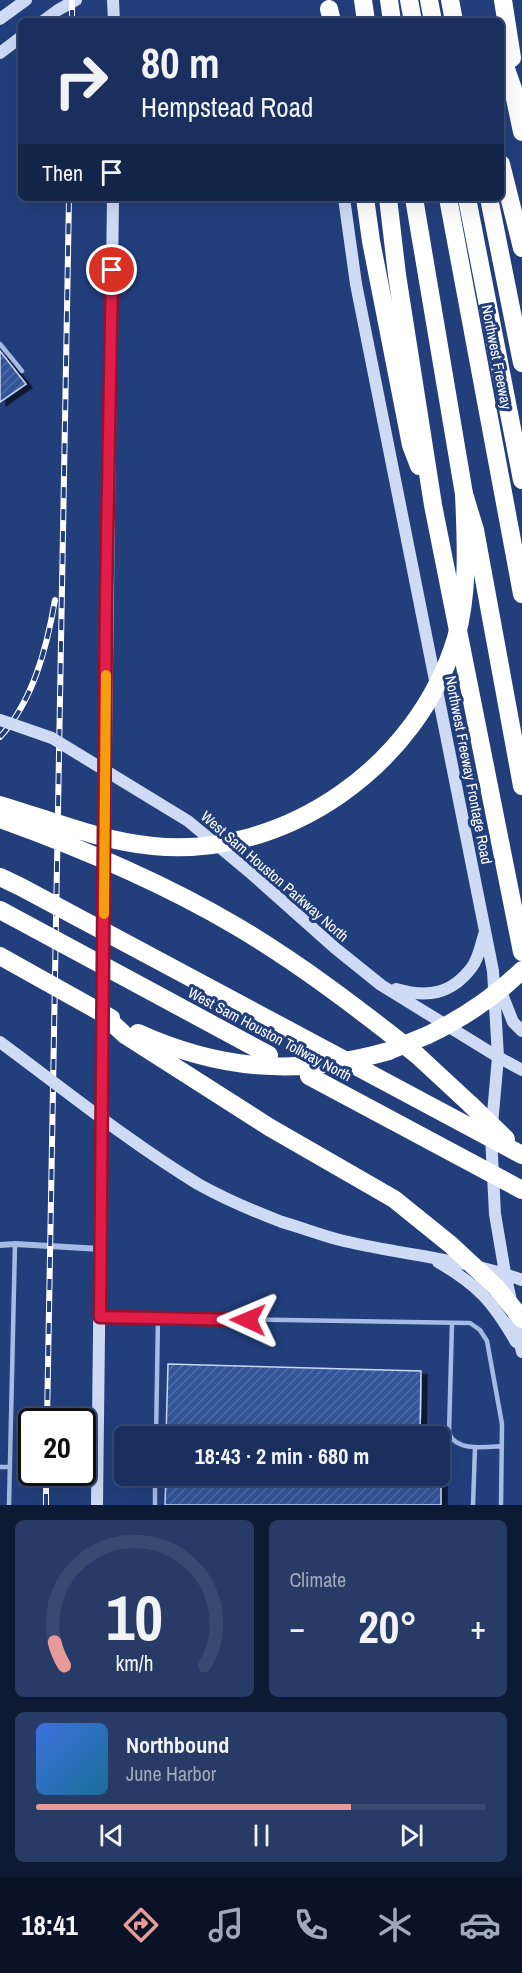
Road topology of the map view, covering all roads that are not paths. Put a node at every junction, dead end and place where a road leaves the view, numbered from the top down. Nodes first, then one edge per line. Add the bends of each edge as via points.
1 (26, 0) edge
2 (76, 0) edge
3 (114, 0) edge
4 (363, 0) edge
5 (390, 0) edge
6 (409, 0) edge
7 (429, 0) edge
8 (450, 0) edge
9 (492, 0) edge
10 (503, 0) edge
11 (47, 18) edge
12 (114, 18) edge
13 (366, 18) edge
14 (392, 18) edge
15 (412, 18) edge
16 (432, 18) edge
17 (453, 18) edge
18 (495, 18) edge
19 (0, 19) edge
20 (18, 40) edge
21 (0, 53) edge
22 (504, 60) edge
23 (513, 89) junction
24 (522, 132) edge
25 (504, 176) edge
26 (113, 201) edge
27 (344, 201) edge
28 (364, 201) edge
29 (388, 201) edge
30 (415, 201) edge
31 (449, 201) edge
32 (469, 201) edge
33 (490, 201) edge
34 (522, 248) edge
35 (0, 344) edge
36 (522, 363) edge
37 (22, 371) dead end
38 (522, 480) edge
39 (464, 494) junction
40 (433, 505) junction
41 (522, 594) edge
42 (0, 720) edge
43 (522, 786) edge
44 (0, 805) edge
45 (0, 819) edge
46 (0, 877) edge
47 (0, 910) edge
48 (486, 931) junction
49 (522, 952) edge
50 (0, 956) edge
51 (522, 970) edge
52 (493, 971) junction
53 (381, 985) junction
54 (100, 1012) junction
55 (522, 1031) edge
56 (0, 1042) edge
57 (498, 1058) junction
58 (522, 1070) edge
59 (522, 1155) edge
60 (522, 1190) edge
61 (15, 1244) junction
62 (0, 1245) edge
63 (101, 1249) junction
64 (426, 1255) junction
65 (505, 1274) junction
66 (522, 1280) edge
67 (100, 1317) junction
68 (158, 1318) junction
69 (522, 1319) edge
70 (452, 1323) junction
71 (522, 1353) edge
72 (156, 1426) edge
73 (502, 1446) junction
74 (475, 1448) junction
75 (0, 1467) edge
76 (10, 1467) junction
77 (155, 1486) edge
78 (9, 1505) edge
79 (97, 1505) edge
80 (155, 1505) edge
81 (473, 1505) edge
82 (501, 1505) edge

1 - 19 main road
2 - 11 main road
3 - 12 main road
4 - 13 highway
5 - 14 highway
6 - 15 highway
7 - 16 highway
8 - 17 highway
9 - 18 highway
10 - 23 highway
20 - 21 main road
22 - 23 highway
23 - 24 highway
25 - 34 highway
26 - 63 main road
27 - 48 main road, Northwest Freeway Frontage Road via 357,284
28 - 40 highway via 411,445
29 - 40 highway
30 - 39 highway
31 - 41 highway, Northwest Freeway
32 - 38 highway
33 - 36 highway, Northwest Freeway
35 - 37 lane
39 - 43 highway, bridge via 475,530
39 - 44 highway, bridge via 465,588 456,638 439,681 417,720 387,756 346,791 312,813 268,831 191,847 119,841
40 - 49 highway
42 - 53 main road, West Sam Houston Parkway North, bridge via 52,738 188,821
45 - 59 highway, bridge via 90,854 183,897 297,965 417,1055
46 - 59 highway, West Sam Houston Tollway North, bridge
47 - 60 highway, West Sam Houston Tollway North, bridge
48 - 52 main road, Northwest Freeway Frontage Road
48 - 53 main road via 473,966 455,984 426,995
50 - 54 highway, bridge
51 - 54 highway, bridge via 484,1002 428,1035 369,1056 326,1065 239,1064 197,1056
52 - 55 main road via 513,1022
52 - 57 main road, Northwest Freeway Frontage Road
53 - 57 main road, West Sam Houston Parkway North
54 - 69 highway, bridge via 125,1035 394,1199 496,1287
56 - 64 main road, bridge via 155,1156 240,1206 345,1241
57 - 58 main road, West Sam Houston Parkway North
57 - 65 main road, Northwest Freeway Frontage Road via 492,1175
61 - 62 street
61 - 63 street
61 - 76 lane
63 - 67 main road
64 - 65 main road
64 - 71 main road via 463,1276 487,1298
65 - 66 main road
65 - 71 main road, Northwest Freeway Frontage Road
67 - 68 lane
67 - 79 main road
68 - 70 lane
68 - 72 lane
70 - 73 lane via 470,1323 487,1341 502,1424
70 - 74 lane via 449,1433 456,1443
73 - 74 lane
73 - 82 lane
74 - 81 lane
75 - 76 lane
76 - 78 lane
77 - 80 lane

